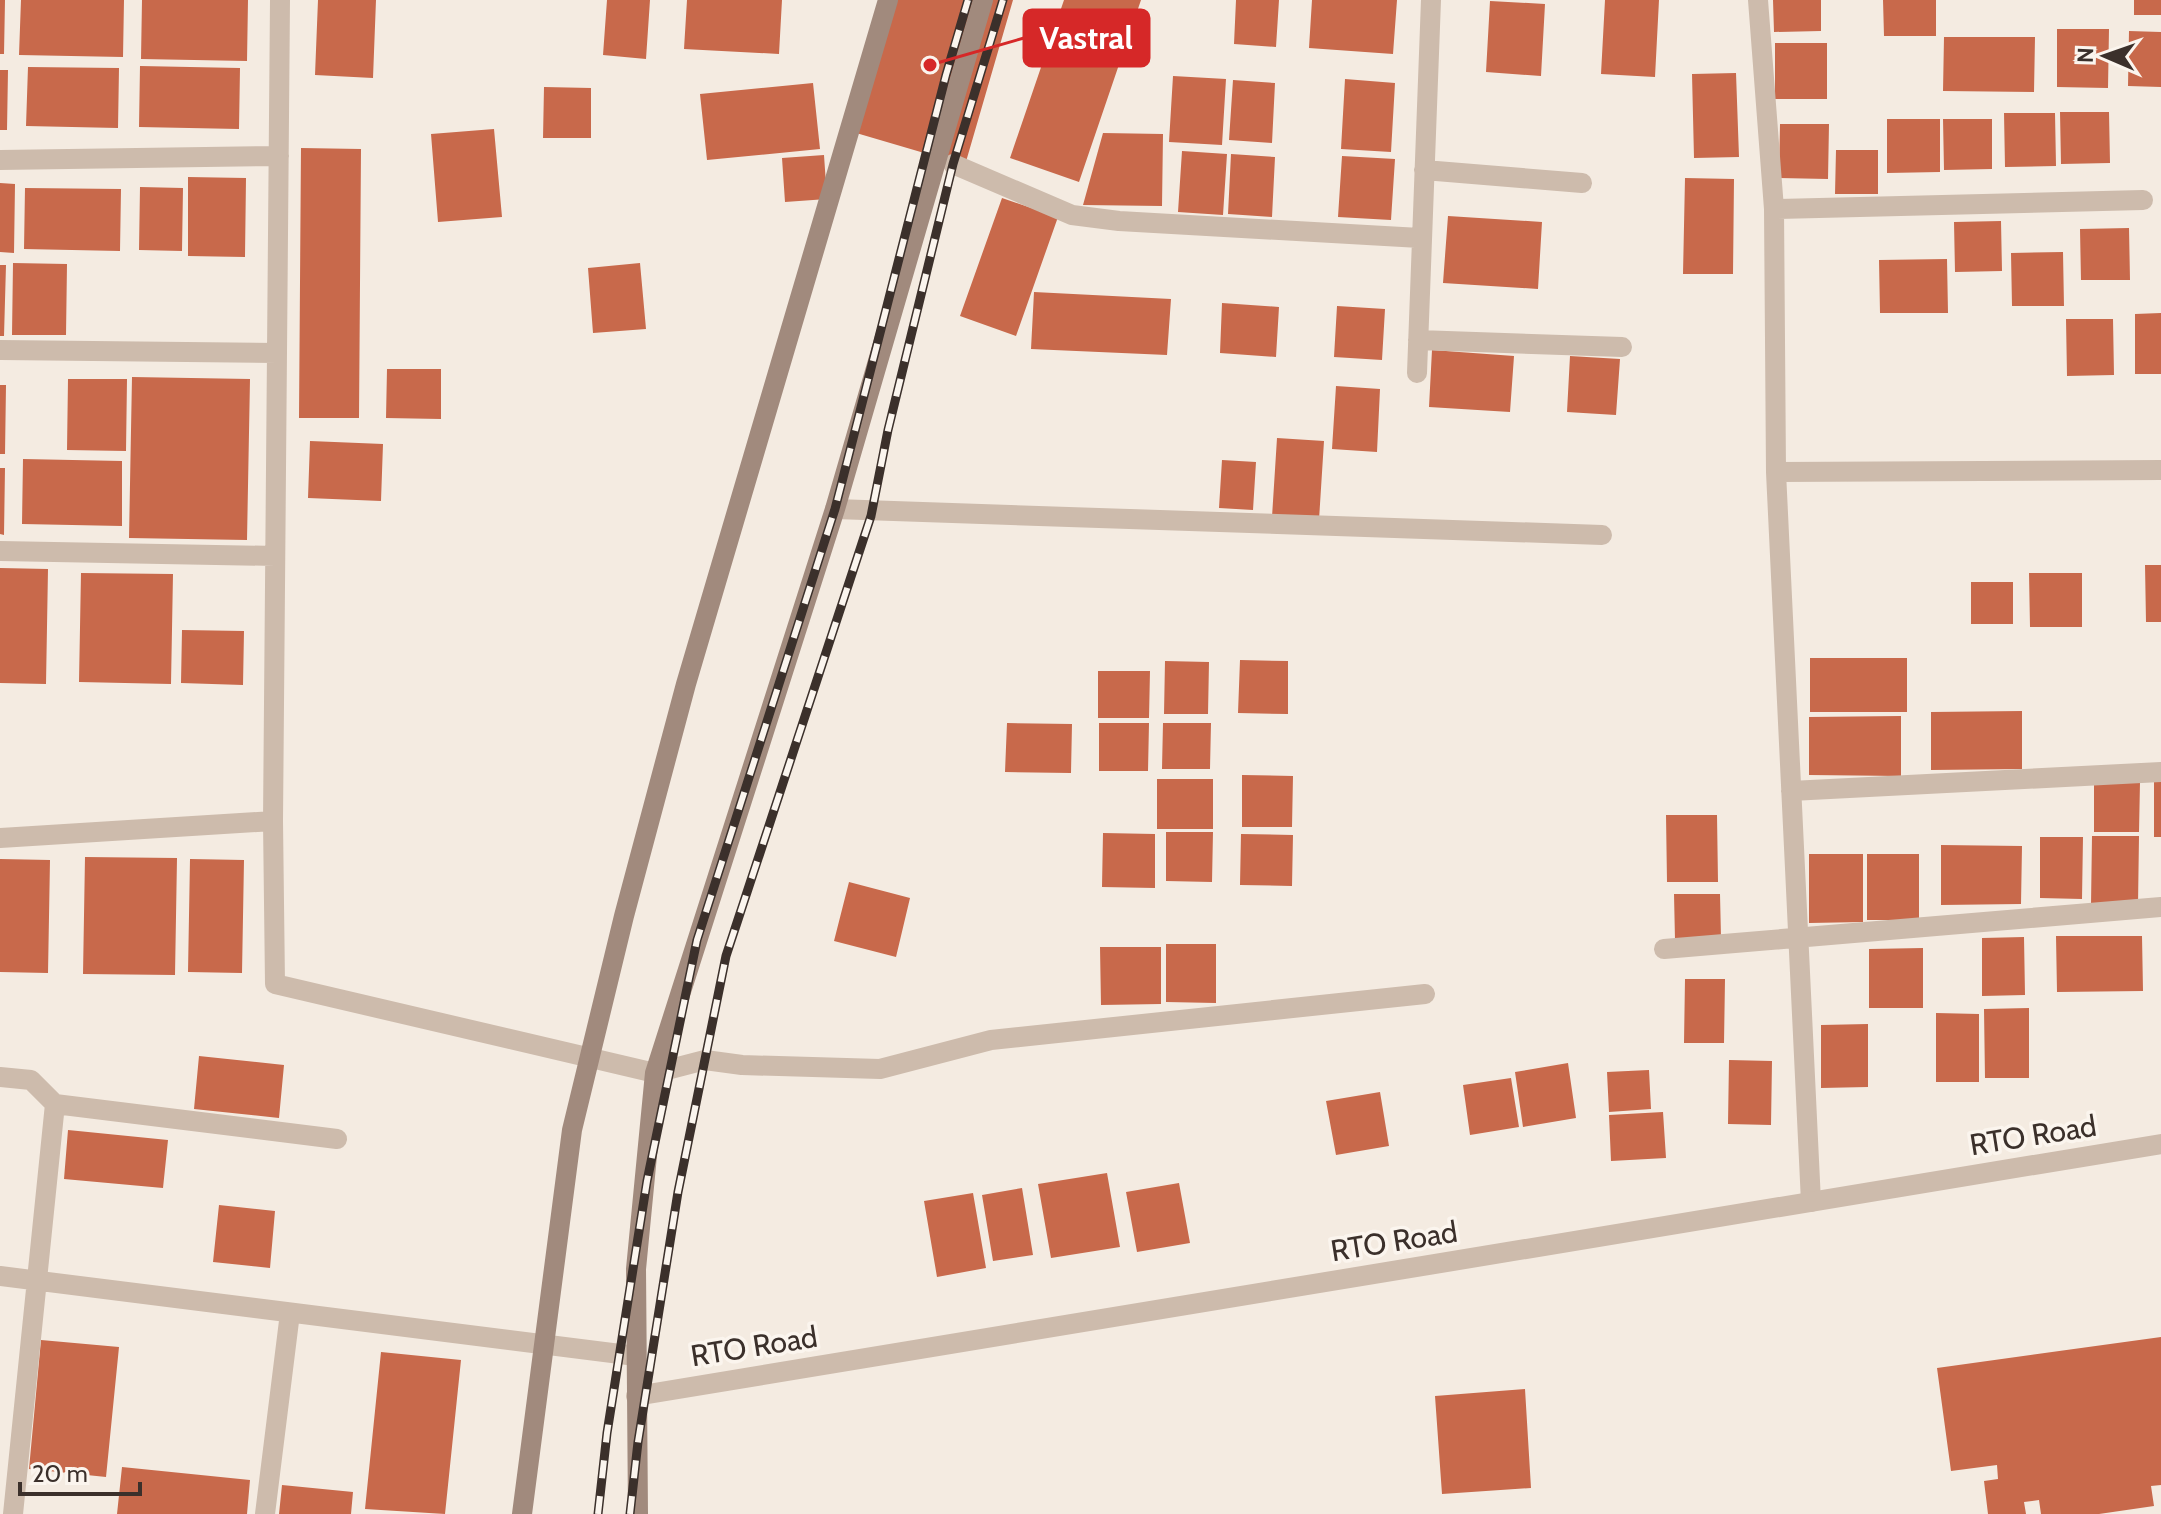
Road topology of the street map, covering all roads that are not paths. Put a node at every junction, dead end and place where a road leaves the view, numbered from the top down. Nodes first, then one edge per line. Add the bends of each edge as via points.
1 (280, 0) edge
2 (888, 0) edge
3 (983, 0) edge
4 (1431, 0) edge
5 (1758, 0) edge
6 (279, 156) junction
7 (0, 160) edge
8 (953, 164) dead end
9 (1424, 170) junction
10 (1582, 183) dead end
11 (2143, 200) dead end
12 (1774, 209) junction
13 (1420, 238) junction
14 (1418, 340) junction
15 (1622, 347) dead end
16 (0, 350) edge
17 (277, 353) junction
18 (1417, 373) dead end
19 (2161, 470) edge
20 (1776, 472) junction
21 (835, 509) junction
22 (1602, 535) dead end
23 (0, 551) edge
24 (275, 556) junction
25 (2161, 772) edge
26 (1791, 791) junction
27 (273, 821) junction
28 (0, 838) edge
29 (2161, 907) edge
30 (1798, 939) junction
31 (1664, 949) dead end
32 (1425, 994) dead end
33 (590, 1058) junction
34 (655, 1073) junction
35 (0, 1077) edge
36 (55, 1104) junction
37 (337, 1139) dead end
38 (2161, 1144) edge
39 (1811, 1202) junction
40 (0, 1276) edge
41 (36, 1281) junction
42 (290, 1313) junction
43 (544, 1344) junction
44 (636, 1356) junction
45 (636, 1396) junction
46 (13, 1514) edge
47 (265, 1514) edge
48 (522, 1514) edge
49 (638, 1514) edge

1 - 6 street
2 - 33 main road via 686,684
3 - 21 main road
4 - 9 street
5 - 12 street
6 - 7 street
6 - 17 street
8 - 13 street via 1072,215
9 - 10 street
9 - 13 street
11 - 12 street
12 - 20 street
13 - 14 street
14 - 15 street
14 - 18 street
16 - 17 street
17 - 24 street
19 - 20 street
20 - 26 street
21 - 22 street
21 - 34 main road
23 - 24 street
24 - 27 street
25 - 26 street
26 - 30 street
27 - 28 street
27 - 33 street via 275,984
29 - 30 street
30 - 31 street
30 - 39 street
32 - 34 street via 991,1040 880,1069 705,1060
33 - 34 street
33 - 43 main road via 572,1130
34 - 44 main road via 636,1269
35 - 36 street via 31,1080
36 - 37 street
36 - 41 street
38 - 39 street, RTO Road
39 - 45 street, RTO Road
40 - 41 street
41 - 42 street
41 - 46 street
42 - 43 street
42 - 47 street
43 - 44 street
43 - 48 main road
44 - 45 main road
45 - 49 main road

